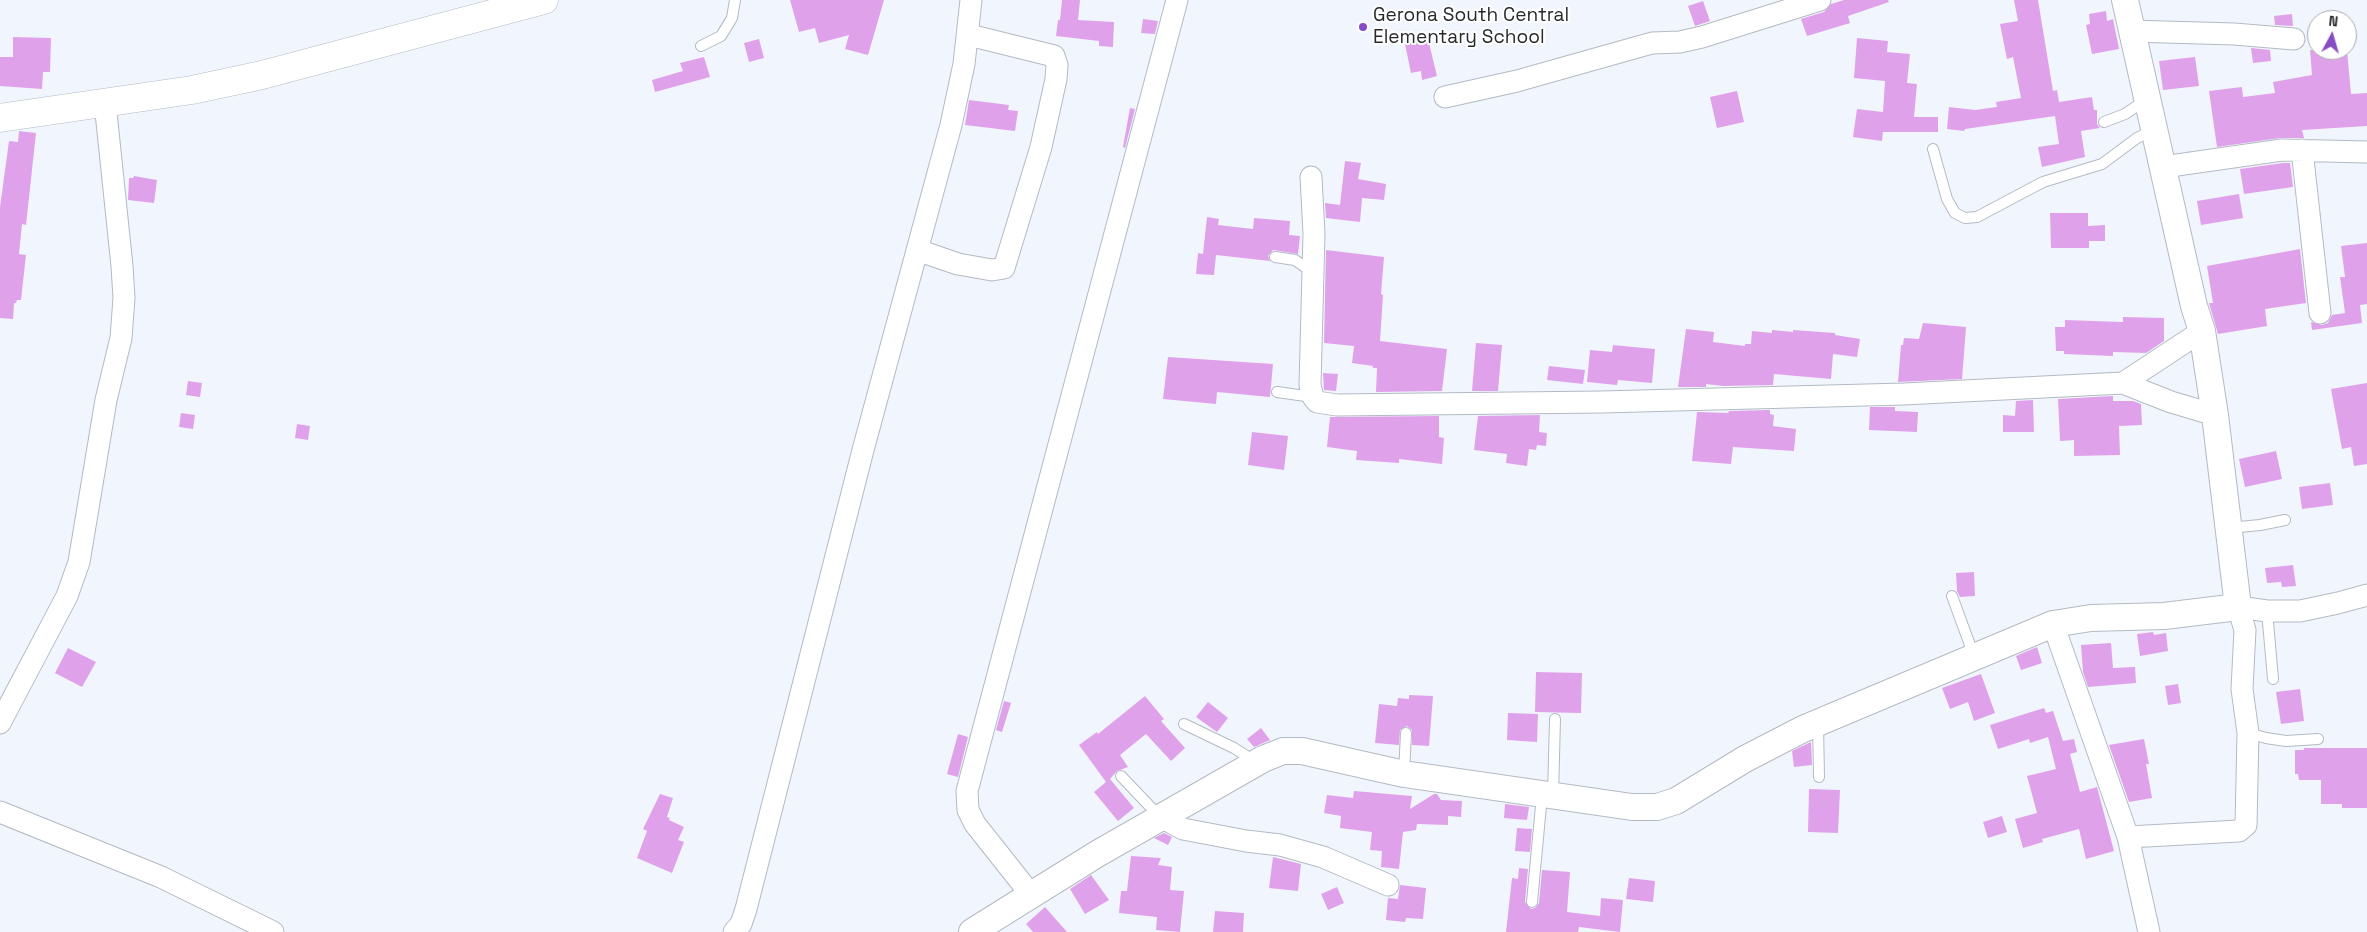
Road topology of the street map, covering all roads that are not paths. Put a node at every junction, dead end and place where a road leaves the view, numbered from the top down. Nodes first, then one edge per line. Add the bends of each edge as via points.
1 (544, 0) edge
2 (735, 0) edge
3 (971, 0) edge
4 (1177, 0) edge
5 (1820, 0) edge
6 (2125, 0) edge
7 (2131, 32) junction
8 (969, 35) junction
9 (2294, 39) dead end
10 (701, 46) dead end
11 (1445, 97) dead end
12 (2146, 100) junction
13 (105, 103) junction
14 (0, 118) edge
15 (2104, 122) dead end
16 (2154, 129) junction
17 (1933, 149) dead end
18 (2302, 150) junction
19 (2367, 152) edge
20 (2163, 167) junction
21 (1311, 177) dead end
22 (917, 250) junction
23 (1275, 257) dead end
24 (1313, 272) junction
25 (2320, 313) dead end
26 (2202, 332) junction
27 (2123, 383) junction
28 (1277, 392) dead end
29 (1313, 397) junction
30 (2215, 415) junction
31 (2285, 520) dead end
32 (2228, 529) junction
33 (2367, 595) edge
34 (1952, 596) dead end
35 (2238, 607) junction
36 (2267, 611) junction
37 (2053, 624) junction
38 (1974, 657) junction
39 (2273, 679) dead end
40 (1555, 719) dead end
41 (0, 723) edge
42 (1818, 723) junction
43 (1184, 724) dead end
44 (1406, 733) dead end
45 (2248, 733) junction
46 (2318, 739) dead end
47 (1257, 762) junction
48 (1404, 774) junction
49 (1121, 776) dead end
50 (1819, 777) dead end
51 (1547, 795) junction
52 (0, 812) edge
53 (1161, 817) junction
54 (2128, 838) junction
55 (1388, 885) dead end
56 (1032, 896) junction
57 (1532, 902) dead end
58 (273, 932) edge
59 (734, 932) edge
60 (972, 932) edge
61 (2149, 932) edge

1 - 13 main road via 262,75
2 - 10 lane via 732,18 721,36
3 - 8 street
4 - 56 street via 967,791 968,810 974,824
5 - 11 street via 1688,40 1652,43 1517,81
6 - 7 street
7 - 9 street
7 - 12 street
8 - 22 street via 950,125
8 - 22 street via 1054,56 1056,79 1041,147 1004,268 992,270 958,264
12 - 15 lane via 2125,114
12 - 16 street
13 - 14 main road
13 - 41 street via 122,266 121,338 106,400 79,562 67,596
16 - 17 lane via 2102,164 2043,182 1977,217 1965,218 1955,213 1946,199
16 - 20 street
18 - 19 street
18 - 20 street via 2254,153
18 - 25 street
20 - 26 street
21 - 24 street
22 - 59 street via 746,910
23 - 24 lane via 1295,260
24 - 29 street via 1310,385
26 - 27 street
26 - 30 street
27 - 29 street via 1904,394 1602,402 1337,405 1317,402
27 - 30 street
28 - 29 lane
30 - 32 street
31 - 32 lane
32 - 35 street
33 - 36 street via 2300,611
34 - 38 lane
35 - 36 street
35 - 37 street
35 - 45 street via 2245,630 2242,689
36 - 39 lane
37 - 38 street
37 - 54 street
38 - 42 street
40 - 51 lane
42 - 50 lane
42 - 51 street via 1745,759 1676,801 1656,807 1632,807
43 - 47 lane
44 - 48 lane
45 - 46 lane via 2286,741
45 - 54 street via 2244,828 2239,831
47 - 48 street via 1283,751 1302,751
47 - 53 street
48 - 51 street
49 - 53 lane
51 - 57 lane
52 - 58 street via 160,877
53 - 55 street via 1183,829 1280,845 1323,857
53 - 56 street
54 - 61 street
56 - 60 street

